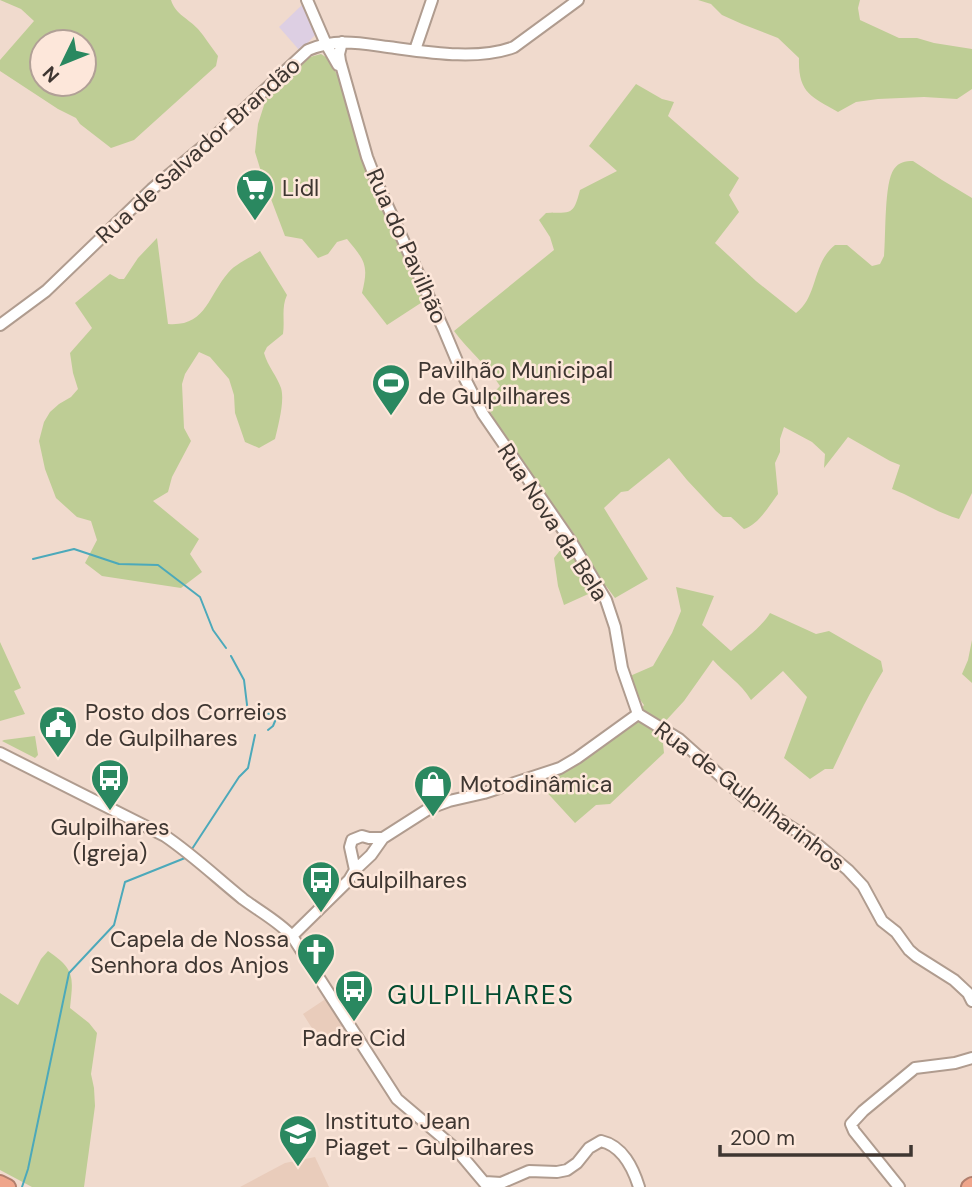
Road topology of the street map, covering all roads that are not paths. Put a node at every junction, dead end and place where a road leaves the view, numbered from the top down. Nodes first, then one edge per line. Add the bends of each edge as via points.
1 (307, 0) edge
2 (432, 0) edge
3 (578, 0) edge
4 (342, 42) junction
5 (326, 44) junction
6 (415, 50) junction
7 (343, 74) junction
8 (0, 325) edge
9 (483, 414) joint
10 (638, 714) junction
11 (0, 753) edge
12 (369, 838) junction
13 (383, 838) junction
14 (352, 855) junction
15 (369, 855) junction
16 (355, 870) junction
17 (292, 936) junction
18 (972, 1001) edge
19 (972, 1056) edge
20 (0, 1183) edge
21 (487, 1184) edge
22 (500, 1185) edge
23 (8, 1187) edge
24 (639, 1187) edge
25 (899, 1187) edge

1 - 5 street, Rua do Pavilhão
2 - 6 street
3 - 6 street, Rua de Salvador Brandão via 502,52
4 - 5 street, Rua de Salvador Brandão
4 - 6 street, Rua de Salvador Brandão
4 - 7 street, Rua do Pavilhão
5 - 7 street, Rua do Pavilhão
5 - 8 street, Rua de Salvador Brandão via 303,54 152,188 46,291
7 - 9 street, Rua do Pavilhão via 376,183
9 - 10 street, Rua Nova da Bela via 572,542 606,600
10 - 13 street via 560,768 442,803
10 - 18 street, Rua de Gulpilharinhos via 679,738 744,797 848,870 863,886 882,921 909,950 954,979
11 - 17 street via 165,836
12 - 13 street
12 - 14 street via 355,838 350,844
12 - 15 street via 373,844
13 - 15 street
14 - 15 street via 358,859
14 - 16 street
15 - 16 street
16 - 17 street
17 - 21 street via 397,1099 445,1139
19 - 25 street via 956,1063 915,1068 851,1124
20 - 23 highway
21 - 22 street
22 - 24 street via 529,1171 567,1170 601,1141 611,1143 623,1155

